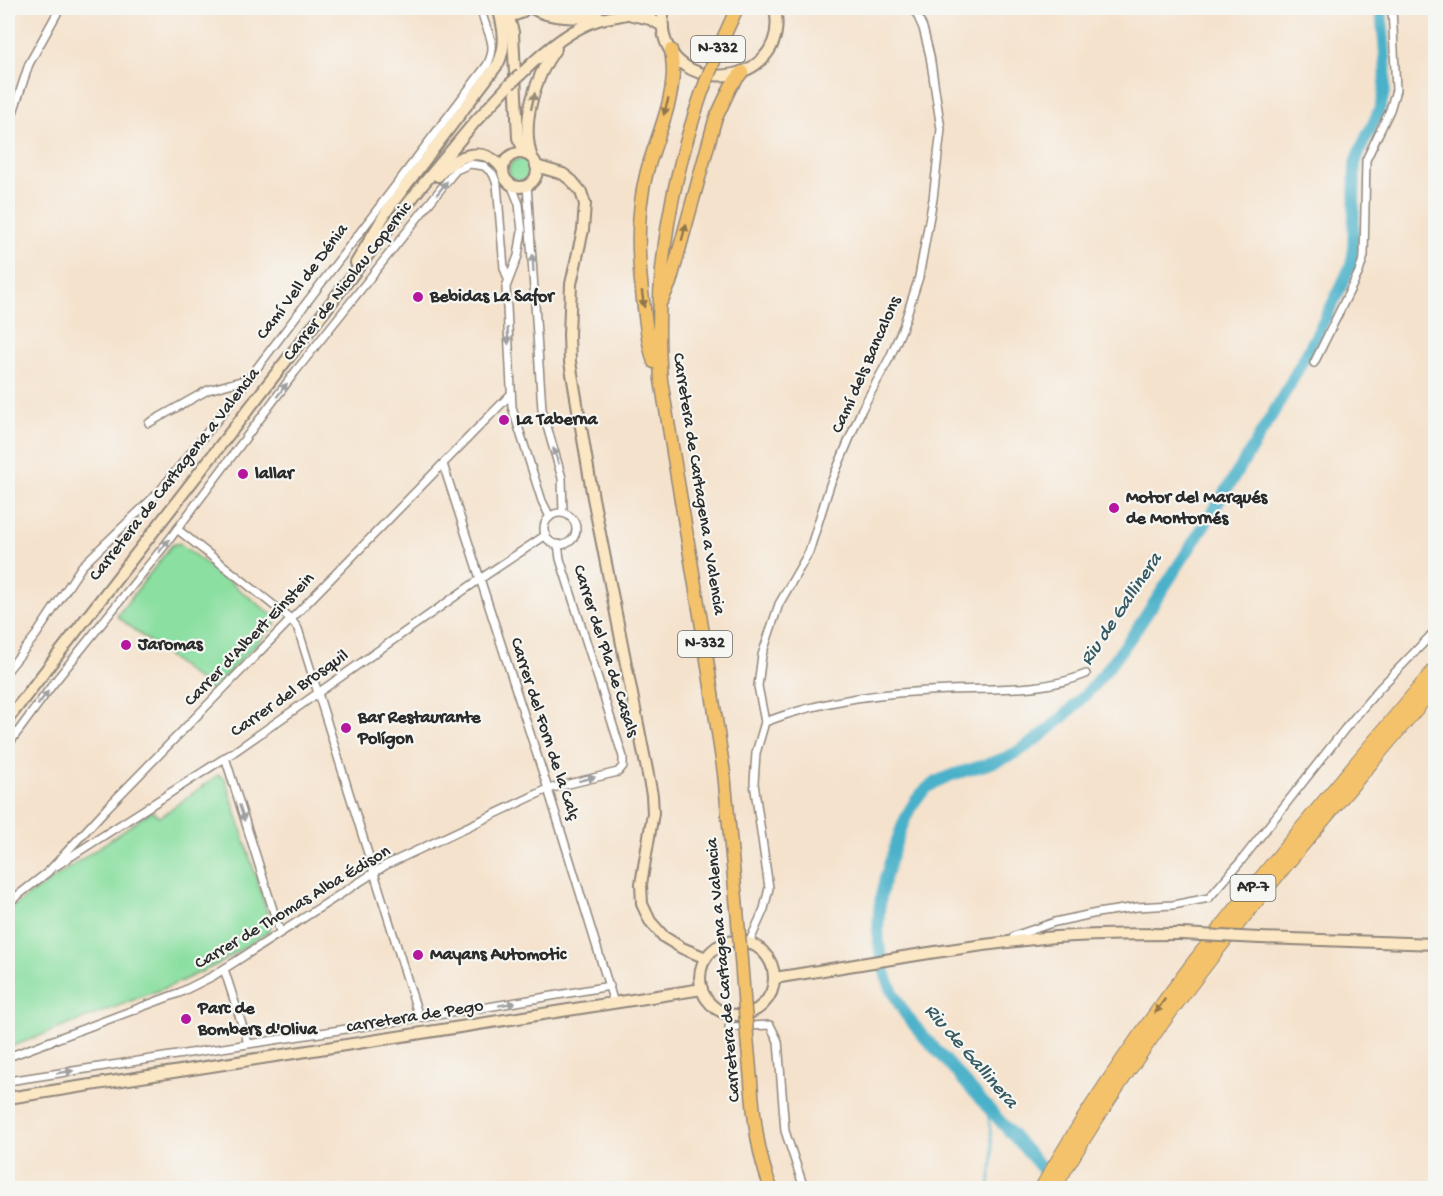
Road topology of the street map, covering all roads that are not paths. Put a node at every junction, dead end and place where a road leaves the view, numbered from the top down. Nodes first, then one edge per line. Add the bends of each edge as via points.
1 (60, 8) edge
2 (481, 8) edge
3 (532, 8) edge
4 (649, 8) edge
5 (664, 8) edge
6 (737, 8) edge
7 (775, 8) edge
8 (914, 8) edge
9 (1392, 8) edge
10 (507, 11) edge
11 (629, 15) junction
12 (616, 16) junction
13 (663, 26) junction
14 (564, 39) junction
15 (671, 50) junction
16 (742, 72) junction
17 (8, 128) edge
18 (519, 138) junction
19 (513, 155) junction
20 (532, 160) junction
21 (503, 170) junction
22 (552, 171) junction
23 (531, 182) junction
24 (510, 184) junction
25 (508, 279) junction
26 (346, 283) junction
27 (659, 307) junction
28 (1314, 363) dead end
29 (248, 378) junction
30 (661, 380) junction
31 (511, 394) junction
32 (149, 423) dead end
33 (443, 464) junction
34 (563, 513) junction
35 (550, 517) junction
36 (177, 530) junction
37 (546, 536) junction
38 (558, 544) junction
39 (480, 579) junction
40 (291, 619) junction
41 (1436, 630) edge
42 (1436, 668) edge
43 (8, 670) edge
44 (1086, 674) dead end
45 (1436, 685) edge
46 (317, 693) junction
47 (8, 719) edge
48 (765, 722) junction
49 (8, 745) edge
50 (225, 757) junction
51 (623, 766) joint
52 (549, 789) junction
53 (48, 872) junction
54 (375, 874) junction
55 (8, 903) edge
56 (280, 932) junction
57 (1011, 942) junction
58 (749, 943) junction
59 (1436, 944) edge
60 (706, 958) junction
61 (224, 969) junction
62 (774, 978) junction
63 (610, 986) junction
64 (702, 989) junction
65 (614, 1003) junction
66 (419, 1017) junction
67 (729, 1027) dead end
68 (248, 1043) junction
69 (8, 1057) edge
70 (8, 1081) edge
71 (8, 1098) edge
72 (1088, 1122) junction
73 (771, 1188) edge
74 (804, 1188) edge
75 (1042, 1188) edge
76 (1054, 1188) edge

1 - 17 street via 33,55
2 - 10 street
2 - 29 street, Camí Vell de Dénia via 493,47 487,65
3 - 12 main road via 556,15
4 - 11 main road, Carretera de Cartagena a Valencia
5 - 13 main road
6 - 27 highway, Carretera de Cartagena a Valencia / N-332, bridge via 690,127 676,181
7 - 16 main road via 777,25 770,46 754,66
8 - 48 street, Camí dels Bancalons via 930,56 941,129 919,277 903,327 862,409 830,485 808,552 780,604 769,635 758,686
9 - 28 street via 1396,90 1365,166 1364,256
10 - 18 main road via 513,32
10 - 26 main road via 505,42 498,64 388,209
11 - 12 main road, Carretera de Cartagena a Valencia
11 - 13 main road, Carretera de Cartagena a Valencia
12 - 14 main road, Carretera de Cartagena a Valencia via 596,21
13 - 15 main road
20 -> 14 main road via 529,129 533,97 546,64
14 - 26 main road, Carretera de Cartagena a Valencia, bridge via 510,84 449,152
15 - 16 main road via 681,62 710,76 727,77
15 -> 30 highway via 671,88 647,172 638,235 649,346
27 -> 16 highway via 670,283 715,120 730,86
18 - 19 main road
18 - 20 main road
19 - 20 main road
19 - 21 main road via 506,160
20 - 22 main road
20 - 23 main road
21 - 24 main road
21 - 26 main road via 494,161 478,155 453,161
22 - 23 main road
22 - 60 main road via 563,174 577,186 586,211 571,284 570,362 652,795 642,904 664,937
23 - 24 main road via 519,187
34 -> 23 street via 562,478 542,409
24 - 25 street via 519,204 522,237
25 -> 31 street
36 -> 25 street, Carrer de Nicolau Copernic via 295,372 462,167 478,164 492,172 497,184
26 - 47 main road, Carretera de Cartagena a Valencia
27 - 30 highway, Carretera de Cartagena a Valencia / N-332
29 - 32 street via 208,390
29 - 43 street, Camí Vell de Dénia via 159,492 82,566
30 - 73 highway, Carretera de Cartagena a Valencia / N-332, bridge via 722,762 755,1127
31 - 33 street, Carrer d'Albert Einstein
31 - 35 street via 514,417
33 - 39 street, Carrer del Forn de la Calç
33 - 40 street, Carrer d'Albert Einstein
34 - 35 street
34 - 38 street via 574,522 575,533 569,542
35 - 37 street via 545,524
36 - 40 street
49 -> 36 street, Carrer de Nicolau Copernic
37 - 38 street
37 - 39 street, Carrer del Brosquil
38 - 51 street, Carrer del Pla de Casals
39 - 46 street, Carrer del Brosquil
39 - 52 street, Carrer del Forn de la Calç
40 - 46 street via 298,629
40 - 53 street, Carrer d'Albert Einstein
41 - 57 street via 1344,730 1209,898 1065,920 1014,936
42 -> 72 highway, AP-7 via 1159,1007
44 - 48 street via 1066,682 1033,687 891,693 818,705
45 - 72 highway, AP-7 via 1238,922
46 - 50 street, Carrer del Brosquil
46 - 54 street
48 - 58 street via 756,753 754,783 769,888
50 - 53 street, Carrer del Brosquil
50 -> 56 street
52 -> 51 street, Carrer de Thomas Alba Édison via 618,772
52 - 54 street, Carrer de Thomas Alba Édison
52 - 63 street, Carrer del Forn de la Calç
53 - 55 street, Carrer d'Albert Einstein
54 - 56 street, Carrer de Thomas Alba Édison
54 - 66 street
56 - 61 street, Carrer de Thomas Alba Édison
57 - 59 main road, bridge via 1088,935 1181,934
57 - 62 main road
58 - 60 main road via 721,945
58 - 62 main road via 766,956
60 - 64 main road via 700,979
61 - 68 street
61 - 69 street, Carrer de Thomas Alba Édison via 179,993
62 - 64 main road via 768,998 753,1012 743,1015 732,1015 713,1006
63 - 65 street, Carrer del Forn de la Calç
66 -> 63 street
64 - 65 main road, carretera de Pego
65 - 71 main road, carretera de Pego
66 - 68 street
67 - 74 street via 770,1025 778,1041 785,1131
70 -> 68 street
72 - 75 highway, AP-7
72 - 76 highway, AP-7

